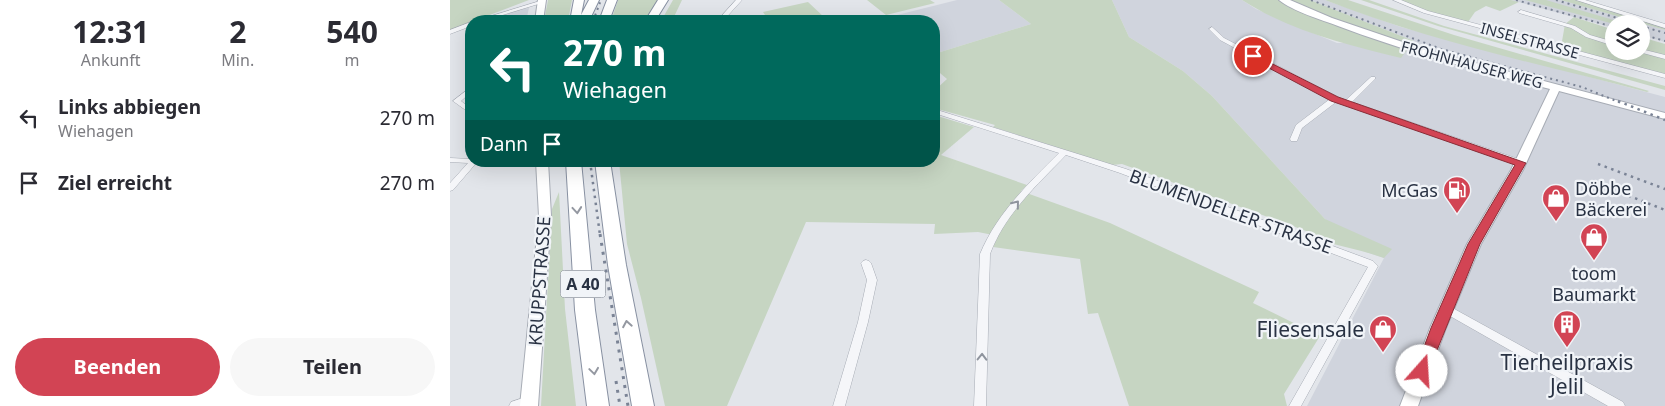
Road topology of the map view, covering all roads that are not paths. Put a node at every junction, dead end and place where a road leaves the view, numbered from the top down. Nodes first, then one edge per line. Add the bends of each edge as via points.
1 (579, 0) edge
2 (594, 0) edge
3 (612, 0) edge
4 (663, 0) edge
5 (739, 0) edge
6 (1283, 0) edge
7 (1396, 0) edge
8 (1580, 0) edge
9 (542, 1) edge
10 (1520, 12) dead end
11 (497, 15) edge
12 (540, 15) edge
13 (576, 15) edge
14 (587, 15) edge
15 (606, 15) edge
16 (654, 15) edge
17 (725, 15) edge
18 (465, 26) edge
19 (1665, 26) edge
20 (1212, 29) dead end
21 (450, 32) edge
22 (1605, 41) edge
23 (1650, 53) edge
24 (1665, 57) edge
25 (1665, 76) edge
26 (1374, 78) dead end
27 (1556, 87) junction
28 (1545, 93) junction
29 (465, 94) edge
30 (1334, 99) junction
31 (1347, 103) junction
32 (465, 108) edge
33 (940, 114) edge
34 (1665, 116) edge
35 (1294, 139) dead end
36 (1065, 152) junction
37 (450, 160) edge
38 (465, 161) edge
39 (1521, 163) junction
40 (468, 167) edge
41 (542, 167) edge
42 (573, 167) edge
43 (603, 167) edge
44 (450, 188) edge
45 (866, 263) dead end
46 (1446, 309) junction
47 (529, 404) edge
48 (515, 406) edge
49 (598, 406) edge
50 (643, 406) edge
51 (839, 406) edge
52 (980, 406) edge
53 (1295, 406) edge
54 (1409, 406) edge
55 (1619, 406) edge

1 - 13 highway
2 - 14 highway
3 - 15 highway
4 - 16 highway
5 - 17 street
6 - 28 street, FROHNHAUSER WEG via 1379,39 1521,78
7 - 25 street, INSELSTRASSE via 1426,12
8 - 19 street
9 - 11 street
9 - 12 street
10 - 22 street, INSELSTRASSE via 1573,27
18 - 21 street
20 - 30 street via 1222,39
23 - 24 street
26 - 31 street
27 - 28 street
27 - 28 street, FROHNHAUSER WEG
27 - 34 street, FROHNHAUSER WEG
28 - 39 street
29 - 32 street via 456,101
30 - 31 street
30 - 35 street via 1306,121
31 - 39 street
33 - 36 street, BLUMENDELLER STRASSE
52 -> 36 street via 984,254 988,242 1023,196
36 - 53 street, BLUMENDELLER STRASSE via 1373,266
37 - 38 street
39 - 46 street via 1474,244
40 - 44 street
41 - 47 street, KRUPPSTRASSE via 542,259
42 -> 49 highway, A 40 via 585,310
50 -> 43 highway, A 40 via 616,265
45 - 51 street via 872,280 864,322
46 - 54 street
46 - 55 street
47 - 48 street, KRUPPSTRASSE

